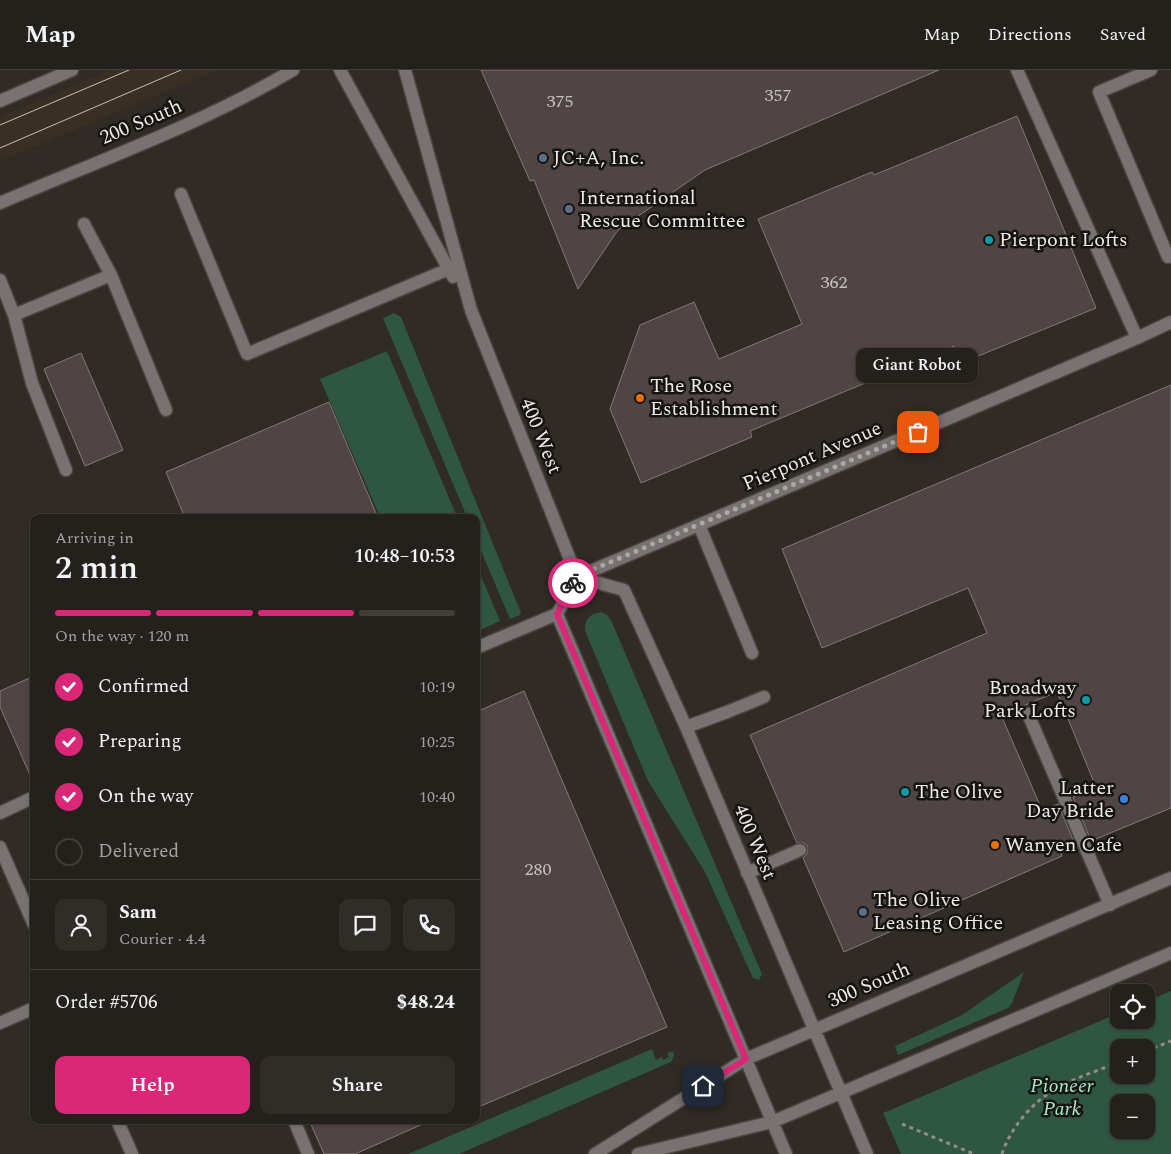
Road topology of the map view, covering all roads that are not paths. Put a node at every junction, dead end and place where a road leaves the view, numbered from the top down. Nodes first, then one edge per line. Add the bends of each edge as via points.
1 (72, 70) edge
2 (294, 70) edge
3 (340, 70) edge
4 (405, 70) edge
5 (1017, 70) edge
6 (1151, 70) edge
7 (0, 101) edge
8 (181, 194) dead end
9 (0, 203) edge
10 (84, 224) dead end
11 (1171, 256) edge
12 (449, 270) junction
13 (111, 275) junction
14 (0, 280) edge
15 (471, 310) junction
16 (14, 315) junction
17 (1171, 322) edge
18 (1137, 338) junction
19 (166, 410) dead end
20 (66, 470) dead end
21 (699, 525) junction
22 (577, 576) junction
23 (557, 614) junction
24 (480, 646) edge
25 (752, 652) dead end
26 (764, 696) dead end
27 (1028, 714) dead end
28 (686, 727) junction
29 (30, 799) edge
30 (0, 813) edge
31 (0, 847) edge
32 (800, 850) dead end
33 (747, 873) junction
34 (1171, 878) edge
35 (1110, 905) junction
36 (30, 917) edge
37 (1171, 953) edge
38 (30, 1010) edge
39 (0, 1023) edge
40 (813, 1029) junction
41 (746, 1059) junction
42 (840, 1093) junction
43 (772, 1122) junction
44 (119, 1124) edge
45 (296, 1124) edge
46 (132, 1154) edge
47 (308, 1154) edge
48 (595, 1154) edge
49 (638, 1154) edge
50 (786, 1154) edge
51 (868, 1154) edge

1 - 7 street
2 - 9 street, 200 South via 174,130
3 - 12 street, 400 West
4 - 15 street, 400 West
5 - 18 street
6 - 11 street via 1099,92 1168,257
8 - 12 street via 248,354
10 - 13 street
12 - 15 street, 400 West
13 - 16 street
13 - 19 street
14 - 16 street
15 - 22 street, 400 West
16 - 20 street via 32,383
17 - 18 street, Pierpont Avenue
18 - 21 street, Pierpont Avenue
21 - 22 street, Pierpont Avenue
21 - 25 street
22 - 23 street
22 - 28 street, 400 West via 624,590
23 - 24 street
23 - 41 street
26 - 28 street
27 - 35 street
28 - 33 street, 400 West
29 - 30 street
31 - 36 street
32 - 33 street
33 - 40 street, 400 West
34 - 35 street, 300 South
35 - 40 street, 300 South
37 - 42 street
38 - 39 street
40 - 41 street, 300 South
40 - 42 street, 400 West
41 - 43 street
41 - 48 street, 300 South
42 - 43 street
42 - 51 street, 400 West
43 - 49 street
43 - 50 street
44 - 46 street
45 - 47 street

